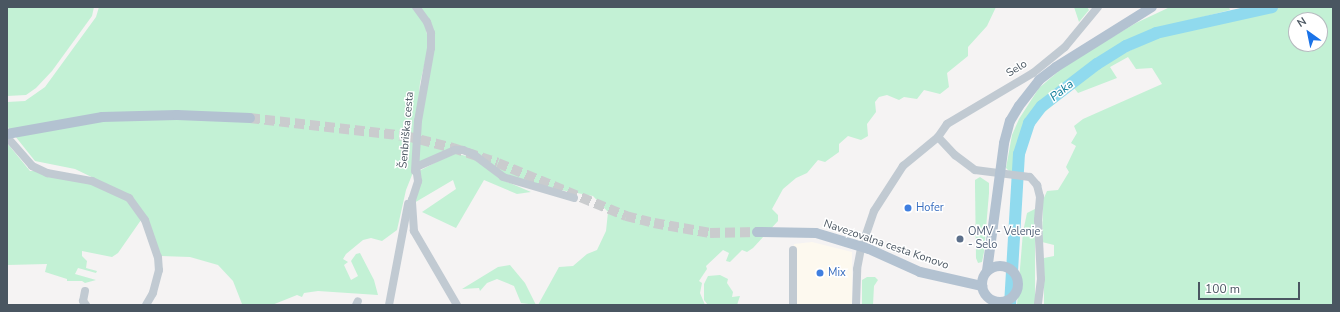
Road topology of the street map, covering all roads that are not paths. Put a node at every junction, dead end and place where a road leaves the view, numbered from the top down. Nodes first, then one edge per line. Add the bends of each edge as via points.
1 (416, 7) edge
2 (1098, 7) edge
3 (1152, 7) edge
4 (250, 118) tunnel mouth
5 (7, 134) edge
6 (7, 137) edge
7 (938, 137) junction
8 (416, 167) junction
9 (998, 174) junction
10 (574, 198) dead end
11 (757, 232) tunnel mouth
12 (991, 249) junction
13 (793, 250) dead end
14 (1002, 266) junction
15 (987, 271) junction
16 (983, 289) junction
17 (85, 291) dead end
18 (989, 303) edge
19 (86, 305) edge
20 (146, 305) edge
21 (389, 305) edge
22 (458, 305) edge
23 (793, 305) edge
24 (856, 305) edge
25 (1038, 305) edge

1 - 8 street, Šenbriška cesta via 427,22 431,33 431,48 418,121
2 - 7 street, Selo via 1065,48 1033,73 947,124
3 - 9 main road via 1077,52 1039,80 1010,121
4 - 5 main road via 177,115 102,117
6 - 20 street via 32,166 47,173 92,181 129,198 145,220 158,257 159,270
7 - 9 street via 955,155 975,170
7 - 24 street, Selo via 903,166 887,186 874,211 861,249 857,270
8 - 10 street via 455,150 463,150 473,154 503,177
8 - 21 street, Šenbriška cesta
8 - 22 street via 418,181 412,200 414,231
9 - 12 main road
9 - 25 street via 1030,177 1037,185 1040,197 1041,279
11 - 16 main road, Navezovalna cesta Konovo, bridge via 816,233 869,250 920,272
12 - 14 main road via 993,260
12 - 15 main road
13 - 23 street
14 - 15 main road
14 - 18 main road via 1015,273 1018,285 1013,296 1003,302
15 - 16 main road
16 - 18 main road
17 - 19 street via 83,301

